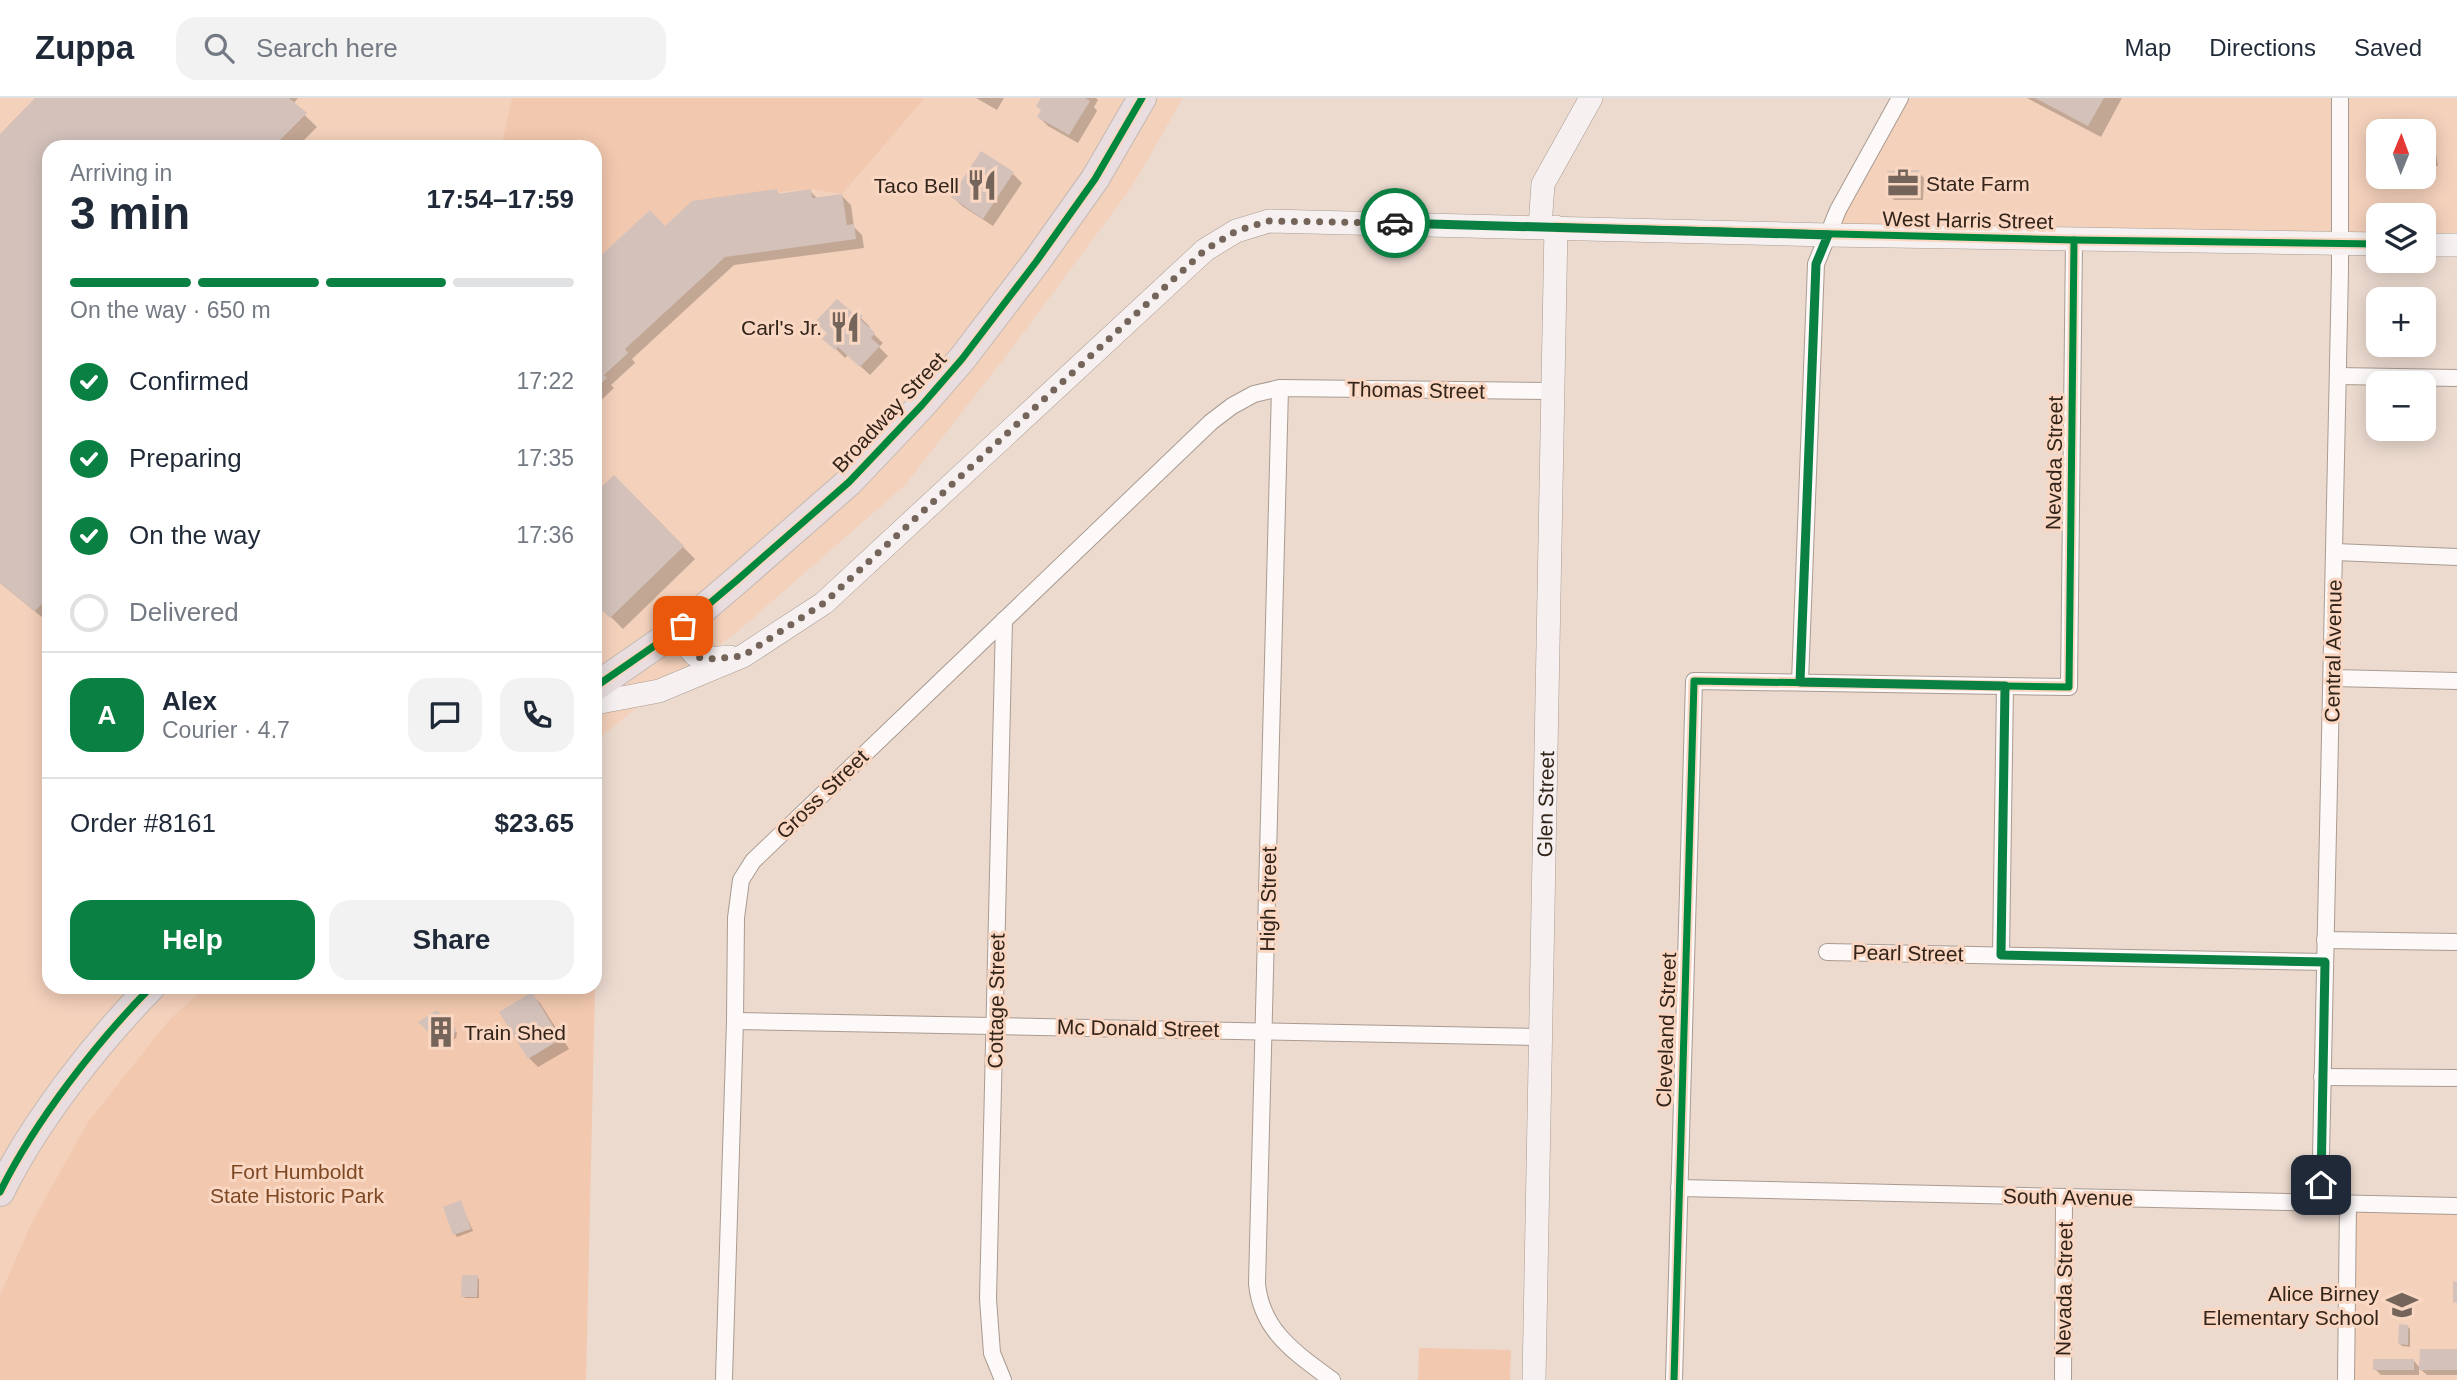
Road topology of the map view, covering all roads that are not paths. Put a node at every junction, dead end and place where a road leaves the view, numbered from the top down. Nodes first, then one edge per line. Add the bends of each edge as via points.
1 (1142, 98) edge
2 (1591, 98) edge
3 (1900, 98) edge
4 (2340, 98) edge
5 (1548, 227) junction
6 (1828, 235) junction
7 (2074, 240) junction
8 (2341, 243) junction
9 (2366, 244) edge
10 (2436, 244) edge
11 (2457, 245) edge
12 (2338, 376) junction
13 (2457, 378) edge
14 (1280, 388) junction
15 (1553, 391) junction
16 (2335, 552) junction
17 (2457, 557) edge
18 (1004, 620) junction
19 (683, 626) junction
20 (743, 656) junction
21 (2333, 678) junction
22 (2457, 681) edge
23 (602, 682) edge
24 (1800, 682) junction
25 (2005, 686) junction
26 (602, 702) edge
27 (2325, 940) junction
28 (2457, 942) edge
29 (1827, 952) dead end
30 (2001, 955) junction
31 (2325, 962) junction
32 (145, 994) edge
33 (735, 1021) junction
34 (995, 1025) junction
35 (1264, 1032) junction
36 (1541, 1037) junction
37 (2322, 1077) junction
38 (2457, 1078) edge
39 (1679, 1188) junction
40 (0, 1192) edge
41 (2064, 1197) junction
42 (2320, 1203) junction
43 (2348, 1204) junction
44 (2457, 1206) edge
45 (724, 1378) dead end
46 (1003, 1380) edge
47 (1332, 1380) edge
48 (1534, 1380) edge
49 (1674, 1380) edge
50 (2063, 1380) edge
51 (2346, 1380) edge

1 - 19 highway, Broadway Street via 1095,179 962,359 849,482
2 - 5 main road, Glen Street via 1543,184
3 - 6 street
4 - 8 street, Central Avenue
5 - 6 main road, West Harris Street
5 - 15 main road, Glen Street
5 - 20 main road, West Harris Street via 1269,221 1236,231 1205,250 824,603
6 - 7 main road, West Harris Street
6 - 24 street via 1816,264
7 - 8 main road, West Harris Street
7 - 25 street, Nevada Street via 2069,687
8 - 9 main road, West Harris Street
8 - 12 street, Central Avenue
10 - 11 main road
12 - 13 street
12 - 16 street, Central Avenue
14 - 15 street, Thomas Street
14 - 18 street, Gross Street via 1254,394 1211,422
14 - 35 street, High Street
15 - 36 main road, Glen Street
16 - 17 street
16 - 21 street, Central Avenue
18 - 33 street, Gross Street via 753,861 741,880 736,918
18 - 34 street, Cottage Street
19 - 20 main road, West Harris Street via 689,649 697,657
19 - 23 highway, Broadway Street
20 - 26 main road, West Harris Street via 659,691
21 - 22 street
21 - 27 street, Central Avenue
24 - 25 street
24 - 39 street, Cleveland Street via 1694,681
25 - 30 street
27 - 28 street
27 - 31 street, Central Avenue
29 - 30 street, Pearl Street
30 - 31 street, Pearl Street
31 - 37 street, Central Avenue
32 - 40 highway via 120,1018 64,1090
33 - 34 street, Mc Donald Street
33 - 45 street, Gross Street
34 - 35 street, Mc Donald Street
34 - 46 street, Cottage Street via 988,1299 992,1353
35 - 36 street, Mc Donald Street
35 - 47 street, High Street via 1259,1301 1264,1316 1292,1349
36 - 48 main road, Glen Street
37 - 38 street
37 - 42 street, Central Avenue
39 - 41 street, South Avenue
39 - 49 street, Cleveland Street
41 - 42 street, South Avenue
41 - 50 street, Nevada Street
42 - 43 street, South Avenue
43 - 44 street, South Avenue
43 - 51 street

